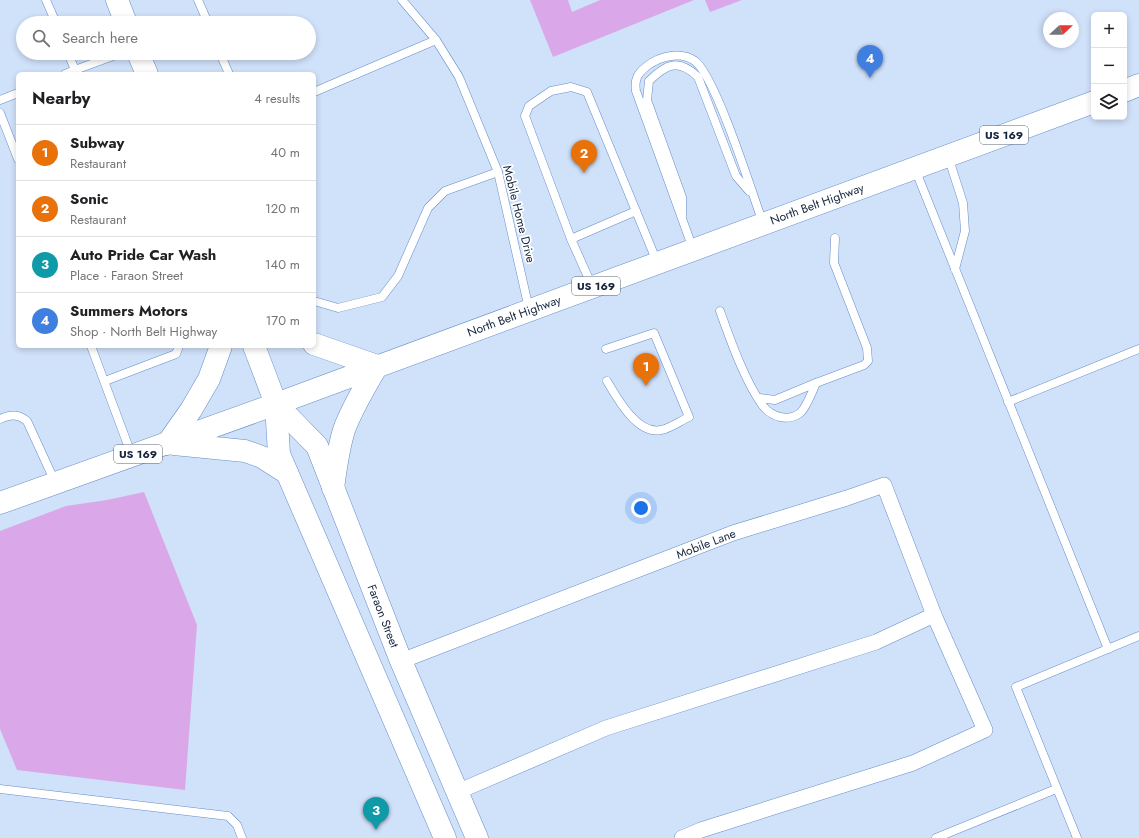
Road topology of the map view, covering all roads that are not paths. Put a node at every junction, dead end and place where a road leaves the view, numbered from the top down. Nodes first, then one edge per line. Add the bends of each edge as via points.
1 (46, 0) edge
2 (117, 0) edge
3 (198, 0) edge
4 (402, 0) edge
5 (53, 16) edge
6 (123, 16) edge
7 (205, 16) edge
8 (436, 40) junction
9 (71, 60) edge
10 (102, 60) edge
11 (141, 60) edge
12 (223, 60) edge
13 (75, 70) junction
14 (70, 72) edge
15 (146, 72) edge
16 (228, 72) edge
17 (1139, 85) edge
18 (1127, 90) edge
19 (316, 91) edge
20 (16, 94) edge
21 (0, 100) edge
22 (1091, 103) edge
23 (0, 113) edge
24 (16, 154) edge
25 (948, 156) junction
26 (915, 168) junction
27 (498, 172) junction
28 (752, 194) junction
29 (636, 211) junction
30 (682, 219) junction
31 (763, 224) junction
32 (835, 238) dead end
33 (571, 239) junction
34 (693, 250) junction
35 (657, 263) junction
36 (955, 269) junction
37 (592, 287) junction
38 (316, 302) edge
39 (530, 310) junction
40 (720, 311) dead end
41 (316, 345) edge
42 (92, 348) edge
43 (178, 348) edge
44 (220, 348) edge
45 (255, 348) edge
46 (606, 349) dead end
47 (1139, 349) edge
48 (377, 366) junction
49 (105, 381) junction
50 (607, 381) dead end
51 (816, 383) junction
52 (759, 398) junction
53 (1008, 402) junction
54 (276, 404) junction
55 (0, 419) edge
56 (167, 444) junction
57 (132, 456) junction
58 (287, 473) junction
59 (56, 483) junction
60 (333, 488) junction
61 (0, 503) edge
62 (934, 615) junction
63 (1139, 636) edge
64 (1108, 649) junction
65 (400, 661) junction
66 (1056, 788) junction
67 (0, 789) edge
68 (457, 792) junction
69 (242, 838) edge
70 (445, 838) edge
71 (477, 838) edge
72 (682, 838) edge
73 (936, 838) edge
74 (1077, 838) edge

1 - 5 lane
2 - 6 main road
3 - 7 lane
4 - 8 lane, Mobile Home Drive
8 - 19 lane
8 - 27 lane, Mobile Home Drive via 459,77
9 - 13 lane
10 - 13 lane
11 - 15 main road
12 - 16 lane
13 - 14 lane
17 - 18 main road
20 - 21 lane
22 - 25 main road, North Belt Highway / US 169
23 - 24 lane
25 - 26 main road, North Belt Highway / US 169
25 - 36 lane via 963,203 965,231
26 - 31 main road, North Belt Highway / US 169
26 - 36 lane
27 - 38 lane via 445,191 428,208 398,276 382,297 338,308
27 - 39 lane, Mobile Home Drive
28 - 30 lane via 736,176 698,77 687,67 673,65 659,71 649,81 647,100 682,197
28 - 30 lane via 705,72 696,62 685,56 668,56 654,61 641,70 634,81
28 - 31 lane
29 - 33 lane
29 - 33 lane via 587,92 571,87 551,91 528,106 524,116
29 - 35 lane
30 - 34 lane
31 - 34 main road, North Belt Highway / US 169
32 - 51 lane via 834,263 867,348 868,361 864,365
33 - 37 lane
34 - 35 main road, North Belt Highway / US 169
35 - 37 main road, North Belt Highway / US 169
36 - 53 lane
37 - 39 main road, North Belt Highway / US 169
39 - 48 main road, North Belt Highway / US 169
40 - 52 lane via 729,337
41 - 48 main road
42 - 49 lane
43 - 49 lane via 176,354
44 - 56 main road via 209,379
45 - 54 main road, Faraon Street
46 - 50 lane via 654,333 689,417 660,430 642,427 620,403
47 - 53 lane
48 - 54 main road, North Belt Highway / US 169
48 - 60 main road via 345,429
49 - 57 lane
51 - 52 lane via 775,400
51 - 52 lane via 801,412 790,417 778,418 763,406
53 - 64 lane
54 - 56 main road, North Belt Highway / US 169
54 - 58 main road, Faraon Street via 279,454
54 - 60 main road, Faraon Street via 317,446
55 - 59 lane via 10,415 21,416 27,421
56 - 57 main road, North Belt Highway / US 169
56 - 58 main road via 245,451 262,457
57 - 59 main road, North Belt Highway / US 169
58 - 70 main road, Faraon Street
59 - 61 main road, North Belt Highway / US 169
60 - 65 main road, Faraon Street
62 - 65 street, Mobile Lane via 884,485 733,533
62 - 68 street via 876,642 606,728
62 - 72 street, Mobile Lane via 985,730 913,763
63 - 64 lane
64 - 66 lane via 1016,687
65 - 68 main road, Faraon Street
66 - 73 lane
66 - 74 lane
67 - 69 lane via 228,816 237,825
68 - 71 main road, Faraon Street

